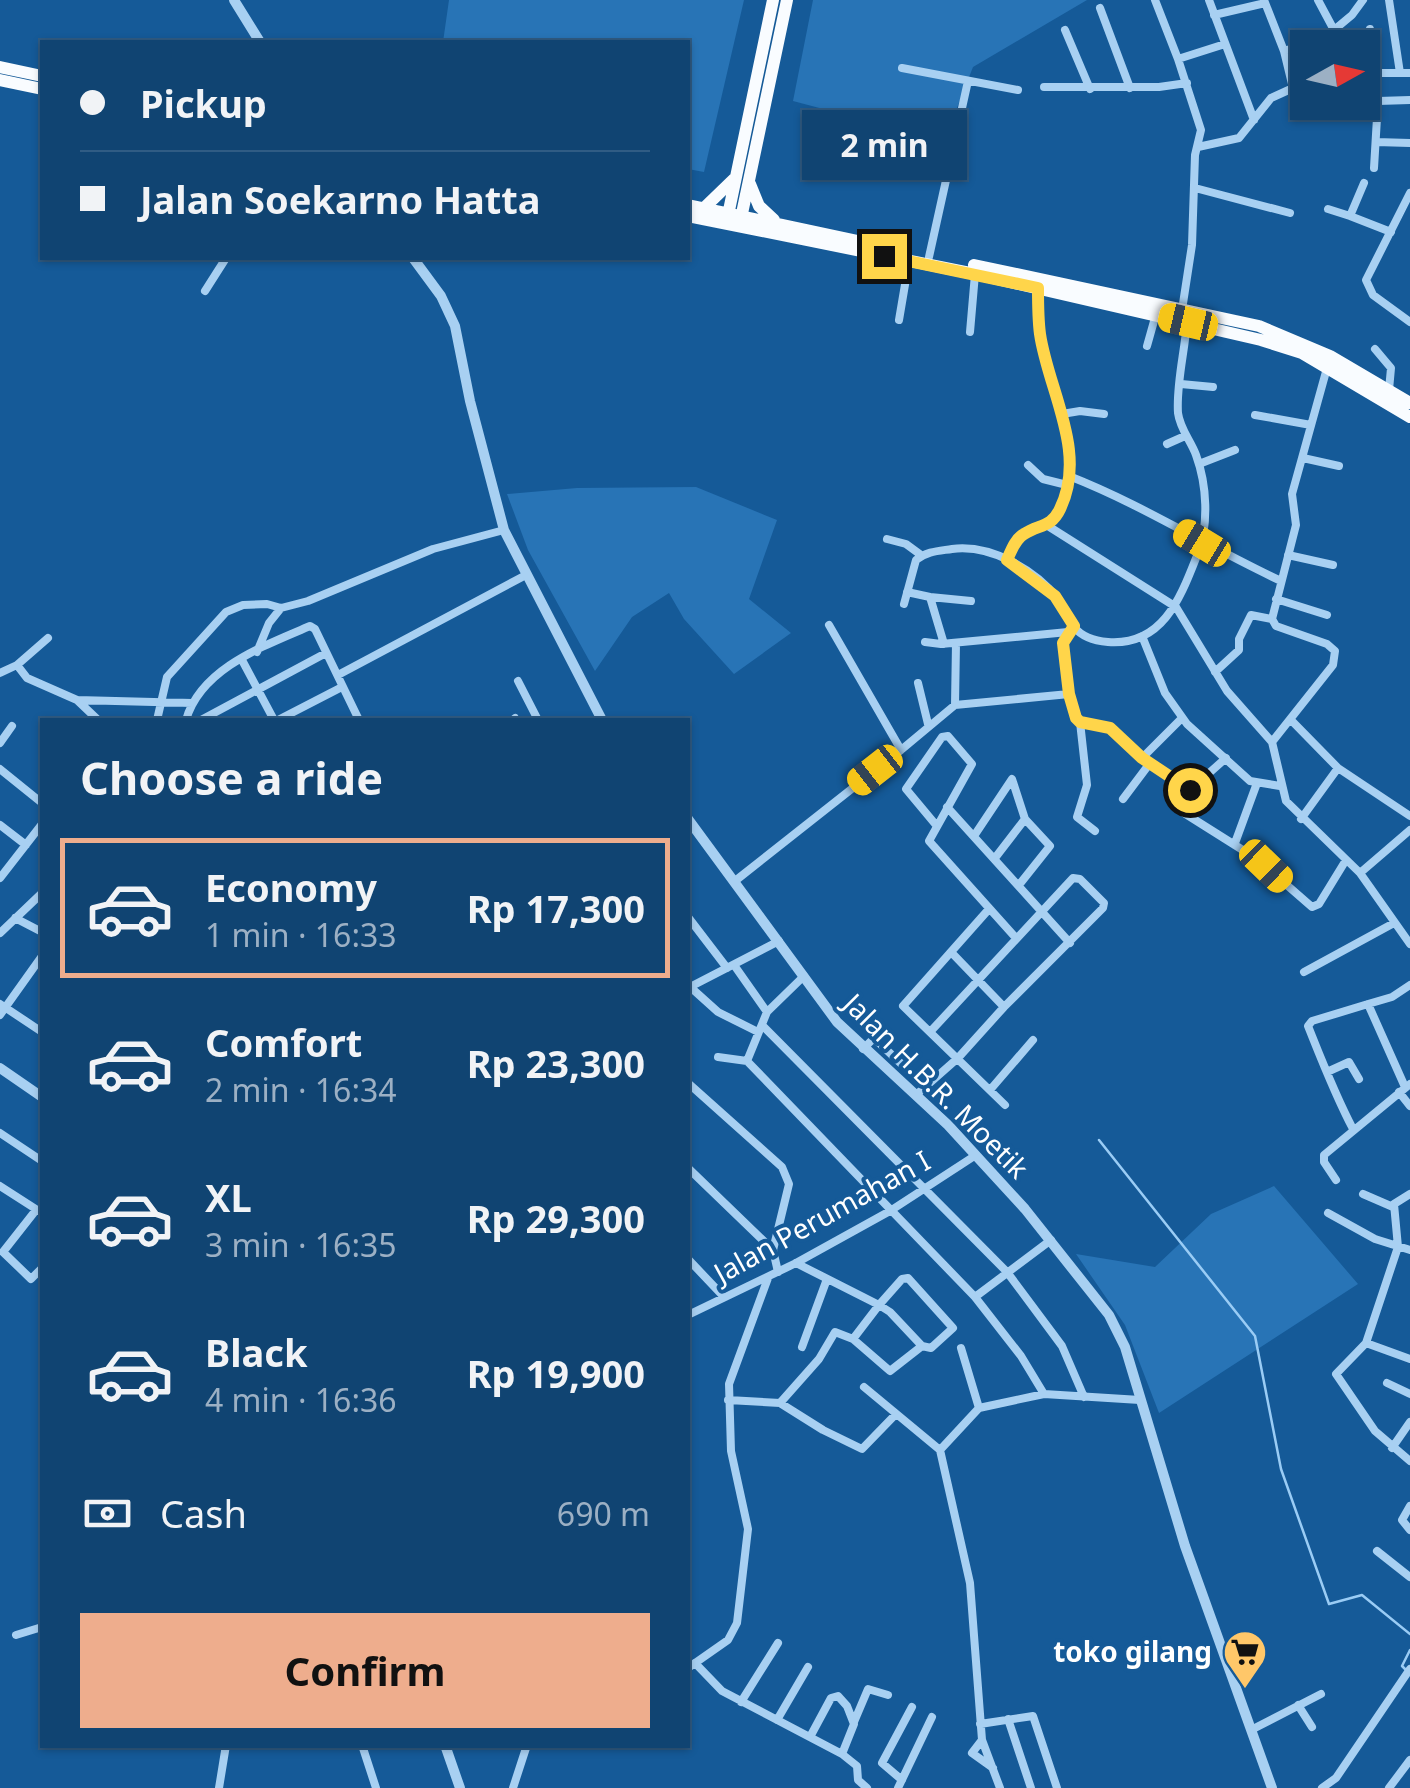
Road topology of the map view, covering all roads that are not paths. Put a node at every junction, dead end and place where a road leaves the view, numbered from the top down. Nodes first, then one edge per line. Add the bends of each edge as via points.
1 (234, 0) edge
2 (774, 0) edge
3 (787, 0) edge
4 (1155, 0) edge
5 (1208, 0) edge
6 (1318, 0) edge
7 (1363, 0) edge
8 (1389, 0) edge
9 (1265, 1) edge
10 (1100, 8) dead end
11 (1214, 15) junction
12 (1064, 30) dead end
13 (259, 40) edge
14 (1225, 44) junction
15 (1290, 50) edge
16 (1284, 52) junction
17 (1178, 58) junction
18 (0, 67) edge
19 (902, 68) dead end
20 (1380, 72) edge
21 (1405, 73) edge
22 (40, 76) edge
23 (0, 80) edge
24 (968, 82) junction
25 (1187, 83) junction
26 (1044, 87) dead end
27 (1130, 88) junction
28 (40, 89) edge
29 (1090, 89) junction
30 (1018, 90) dead end
31 (1410, 100) edge
32 (1254, 120) junction
33 (1376, 142) junction
34 (1410, 143) edge
35 (1198, 146) junction
36 (1374, 168) dead end
37 (743, 178) junction
38 (1364, 182) dead end
39 (1195, 188) junction
40 (1410, 193) edge
41 (690, 205) edge
42 (704, 208) junction
43 (1328, 209) dead end
44 (1290, 213) dead end
45 (690, 216) edge
46 (1350, 216) junction
47 (734, 220) junction
48 (781, 224) junction
49 (1391, 232) junction
50 (929, 257) junction
51 (225, 260) edge
52 (414, 260) edge
53 (908, 260) junction
54 (976, 274) junction
55 (1038, 288) junction
56 (205, 291) dead end
57 (1156, 314) junction
58 (1185, 316) junction
59 (900, 320) dead end
60 (1410, 322) edge
61 (970, 332) dead end
62 (1147, 346) dead end
63 (1375, 349) dead end
64 (1327, 368) junction
65 (1181, 384) junction
66 (1212, 387) dead end
67 (1389, 390) junction
68 (1410, 403) edge
69 (1062, 414) junction
70 (1104, 414) dead end
71 (1255, 416) dead end
72 (1410, 417) edge
73 (1311, 426) junction
74 (1185, 436) junction
75 (1166, 444) dead end
76 (1235, 450) dead end
77 (1303, 458) junction
78 (1198, 464) junction
79 (1028, 465) dead end
80 (1339, 466) dead end
81 (1068, 480) junction
82 (1048, 526) junction
83 (504, 530) junction
84 (886, 539) dead end
85 (1202, 543) junction
86 (921, 555) junction
87 (1288, 555) junction
88 (1007, 560) junction
89 (1333, 565) dead end
90 (526, 575) junction
91 (1281, 580) junction
92 (907, 592) junction
93 (930, 596) junction
94 (1276, 599) junction
95 (971, 601) dead end
96 (904, 604) dead end
97 (1176, 607) junction
98 (281, 608) junction
99 (1327, 614) dead end
100 (1272, 619) junction
101 (828, 626) dead end
102 (1071, 629) junction
103 (1142, 636) junction
104 (48, 638) dead end
105 (925, 642) dead end
106 (956, 643) junction
107 (944, 644) junction
108 (257, 652) junction
109 (326, 652) junction
110 (242, 660) junction
111 (16, 666) junction
112 (1214, 672) junction
113 (0, 674) edge
114 (338, 675) junction
115 (518, 681) dead end
116 (918, 683) dead end
117 (342, 687) junction
118 (258, 692) junction
119 (1069, 694) junction
120 (78, 700) junction
121 (161, 702) junction
122 (192, 703) junction
123 (955, 705) junction
124 (96, 718) edge
125 (157, 718) edge
126 (187, 718) edge
127 (205, 718) edge
128 (275, 718) edge
129 (280, 718) edge
130 (357, 718) edge
131 (537, 718) edge
132 (596, 718) edge
133 (1182, 718) junction
134 (1290, 719) junction
135 (1080, 722) junction
136 (928, 724) junction
137 (12, 726) dead end
138 (0, 742) edge
139 (1272, 742) junction
140 (901, 750) junction
141 (1226, 758) junction
142 (1146, 761) junction
143 (0, 768) edge
144 (1338, 768) junction
145 (1257, 783) junction
146 (1280, 786) junction
147 (1190, 790) junction
148 (1123, 799) dead end
149 (40, 801) edge
150 (947, 807) junction
151 (1410, 816) edge
152 (1025, 819) junction
153 (1301, 819) junction
154 (690, 822) edge
155 (0, 825) edge
156 (936, 825) junction
157 (40, 827) edge
158 (1094, 830) dead end
159 (1410, 830) edge
160 (974, 836) junction
161 (1234, 843) junction
162 (26, 845) junction
163 (995, 858) junction
164 (1346, 860) junction
165 (1360, 873) junction
166 (0, 878) edge
167 (735, 881) junction
168 (1019, 885) junction
169 (40, 895) edge
170 (988, 909) junction
171 (1044, 912) junction
172 (15, 918) junction
173 (690, 919) edge
174 (1394, 924) junction
175 (40, 931) edge
176 (0, 932) edge
177 (1016, 938) junction
178 (779, 941) junction
179 (1410, 943) edge
180 (1070, 944) junction
181 (951, 952) junction
182 (40, 959) edge
183 (731, 966) junction
184 (1304, 972) dead end
185 (804, 976) junction
186 (979, 982) junction
187 (690, 985) edge
188 (1410, 985) edge
189 (690, 988) edge
190 (1368, 1004) junction
191 (1004, 1007) junction
192 (2, 1009) edge
193 (767, 1012) junction
194 (40, 1028) edge
195 (760, 1028) junction
196 (930, 1032) junction
197 (1032, 1040) dead end
198 (718, 1057) dead end
199 (958, 1058) junction
200 (747, 1061) junction
201 (0, 1068) edge
202 (1327, 1072) junction
203 (1359, 1079) dead end
204 (690, 1085) edge
205 (1404, 1088) edge
206 (990, 1090) junction
207 (925, 1091) junction
208 (40, 1096) edge
209 (1005, 1105) dead end
210 (1410, 1106) edge
211 (1354, 1129) junction
212 (0, 1133) edge
213 (976, 1156) junction
214 (40, 1160) edge
215 (690, 1170) edge
216 (1336, 1180) dead end
217 (1, 1188) edge
218 (923, 1189) junction
219 (1362, 1194) dead end
220 (1410, 1194) edge
221 (1393, 1206) junction
222 (890, 1210) junction
223 (39, 1212) edge
224 (1328, 1213) dead end
225 (1051, 1240) junction
226 (1398, 1248) junction
227 (773, 1250) junction
228 (1410, 1250) edge
229 (690, 1261) edge
230 (796, 1263) junction
231 (40, 1270) edge
232 (778, 1272) junction
233 (1007, 1272) junction
234 (768, 1278) junction
235 (826, 1279) junction
236 (724, 1296) junction
237 (975, 1297) junction
238 (879, 1305) junction
239 (690, 1314) edge
240 (854, 1339) junction
241 (1366, 1343) junction
242 (922, 1346) junction
243 (802, 1347) dead end
244 (961, 1348) dead end
245 (1410, 1359) edge
246 (1387, 1383) dead end
247 (864, 1386) dead end
248 (1044, 1394) junction
249 (1410, 1394) edge
250 (1084, 1397) junction
251 (728, 1400) junction
252 (1140, 1400) junction
253 (780, 1403) junction
254 (979, 1408) junction
255 (895, 1415) junction
256 (1410, 1422) edge
257 (1392, 1448) junction
258 (940, 1450) junction
259 (1410, 1461) edge
260 (1410, 1506) edge
261 (1410, 1530) edge
262 (1377, 1551) dead end
263 (1410, 1577) edge
264 (40, 1628) edge
265 (16, 1634) dead end
266 (778, 1642) dead end
267 (691, 1665) edge
268 (808, 1667) dead end
269 (1410, 1669) edge
270 (1320, 1694) dead end
271 (888, 1695) dead end
272 (742, 1702) junction
273 (1298, 1705) junction
274 (912, 1707) dead end
275 (932, 1717) dead end
276 (1008, 1719) junction
277 (777, 1720) junction
278 (854, 1722) junction
279 (980, 1724) junction
280 (1312, 1728) dead end
281 (1251, 1730) junction
282 (810, 1737) junction
283 (982, 1740) junction
284 (226, 1748) edge
285 (363, 1748) edge
286 (447, 1748) edge
287 (526, 1748) edge
288 (842, 1754) junction
289 (1410, 1760) edge
290 (994, 1768) junction
291 (1337, 1783) edge
292 (902, 1785) edge
293 (219, 1788) edge
294 (376, 1788) edge
295 (460, 1788) edge
296 (513, 1788) edge
297 (867, 1788) edge
298 (1000, 1788) edge
299 (1030, 1788) edge
300 (1056, 1788) edge
301 (1272, 1788) edge
302 (1322, 1788) edge
303 (1390, 1788) edge

1 - 13 street
2 - 37 highway
3 - 37 highway
4 - 17 street
5 - 11 street
6 - 7 street via 1336,30
8 - 21 street
9 - 11 street
9 - 16 street
10 - 27 street
11 - 14 street
12 - 29 street
14 - 17 street
14 - 32 street
15 - 16 street
16 - 32 street via 1292,88 1271,98
17 - 25 street
18 - 22 highway
19 - 24 street
20 - 21 street
23 - 28 highway
24 - 30 street
24 - 50 street
25 - 27 street
25 - 35 street via 1201,130
26 - 29 street
27 - 29 street
31 - 33 street via 1378,101
32 - 35 street via 1240,138
33 - 34 street
33 - 36 street
35 - 39 street
37 - 42 highway
37 - 47 highway
37 - 48 highway via 759,206
38 - 46 street
39 - 44 street
39 - 58 street
40 - 49 street
41 - 42 highway
42 - 47 highway
43 - 46 street
45 - 47 highway
46 - 49 street
47 - 48 highway
47 - 53 highway
48 - 50 highway
49 - 60 street via 1367,274 1368,288
50 - 58 highway
51 - 56 street
52 - 83 street via 455,326
53 - 54 highway
53 - 59 street
54 - 55 highway
54 - 61 street
55 - 57 highway
55 - 69 street via 1040,336
57 - 58 highway
57 - 62 street
58 - 64 highway via 1302,353
58 - 65 street
58 - 67 highway via 1259,326 1303,342
63 - 67 street via 1391,368
64 - 72 highway
64 - 73 street
65 - 66 street
65 - 74 street via 1178,414
67 - 68 highway
69 - 70 street
69 - 81 street
71 - 73 street
73 - 77 street
74 - 75 street
74 - 78 street
76 - 78 street
77 - 80 street
77 - 87 street via 1292,494 1296,522
78 - 85 street via 1205,500
79 - 81 street via 1043,479
81 - 82 street
81 - 85 street via 1132,502
82 - 88 street via 1023,534
82 - 97 street
83 - 90 street
83 - 98 street via 433,548
84 - 86 street
85 - 91 street
85 - 97 street
86 - 88 street via 966,548
86 - 92 street
87 - 89 street
87 - 91 street
88 - 102 street via 1055,596
90 - 114 street
90 - 132 street
91 - 94 street
92 - 93 street
92 - 96 street
93 - 95 street
93 - 107 street
94 - 99 street
94 - 100 street
97 - 103 street
97 - 112 street
98 - 108 street
98 - 121 street via 243,606 222,616 172,670
100 - 112 street via 1251,615 1239,650
100 - 134 street via 1335,653
101 - 140 street
102 - 103 street via 1105,642
102 - 106 street
102 - 119 street via 1063,643
103 - 133 street
104 - 111 street
105 - 107 street
106 - 107 street
106 - 123 street
108 - 109 street via 312,626
108 - 110 street
109 - 114 street
109 - 118 street
110 - 118 street
110 - 122 street via 210,678
111 - 113 street
111 - 120 street
112 - 139 street
114 - 117 street
115 - 131 street
116 - 136 street
117 - 129 street
117 - 130 street
118 - 127 street
118 - 128 street
119 - 123 street
119 - 135 street
120 - 121 street
120 - 124 street
121 - 122 street
121 - 125 street
122 - 126 street
123 - 136 street
133 - 141 street
133 - 142 street
134 - 139 street
134 - 144 street
135 - 142 street via 1110,728
135 - 158 street via 1088,785 1077,817
136 - 140 street
137 - 138 street
139 - 146 street
140 - 167 street
141 - 145 street
141 - 147 street
142 - 147 street
142 - 148 street
143 - 149 street
144 - 151 street
144 - 153 street
145 - 146 street
145 - 161 street
146 - 153 street
147 - 161 street via 1184,813
150 - 156 street
150 - 156 street via 972,764 950,736 906,788
150 - 160 street
152 - 160 street via 1010,780
152 - 163 street
152 - 168 street via 1050,848
153 - 164 street
154 - 167 street, Jalan H.B.R. Moetik
155 - 162 street
156 - 170 street via 929,841
157 - 162 street
159 - 165 street
160 - 163 street
161 - 164 street via 1312,908
162 - 166 street
163 - 168 street
164 - 165 street
165 - 174 street
167 - 178 street, Jalan H.B.R. Moetik
168 - 171 street
169 - 172 street
170 - 177 street
170 - 181 street
171 - 177 street
171 - 180 street
171 - 180 street via 1076,877 1104,902
172 - 175 street
172 - 176 street
173 - 183 street
174 - 179 street
174 - 184 street
177 - 186 street
178 - 183 street
178 - 185 street, Jalan H.B.R. Moetik
180 - 191 street
181 - 186 street
181 - 196 street via 903,1005
182 - 192 street
183 - 187 street
183 - 193 street
185 - 193 street
185 - 207 street, Jalan H.B.R. Moetik via 864,1049
186 - 191 street
186 - 196 street
188 - 190 street
189 - 195 street via 718,1012
190 - 202 street via 1308,1024
190 - 205 street
191 - 199 street
192 - 194 street
193 - 195 street
195 - 200 street
195 - 218 street
196 - 199 street
197 - 206 street
198 - 200 street
199 - 206 street
199 - 207 street
200 - 222 street
201 - 208 street
202 - 203 street via 1350,1062
202 - 211 street
204 - 227 street via 788,1176
205 - 210 street
205 - 211 street
206 - 209 street
207 - 213 street, Jalan H.B.R. Moetik
211 - 216 street via 1324,1156
212 - 214 street
213 - 218 street, Jalan Perumahan I
213 - 225 street, Jalan H.B.R. Moetik
215 - 227 street
217 - 223 street
218 - 222 street, Jalan Perumahan I
218 - 233 street
219 - 221 street
220 - 221 street
221 - 226 street
222 - 230 street, Jalan Perumahan I
222 - 237 street
223 - 231 street via 3,1252 31,1279
224 - 226 street
225 - 233 street
225 - 252 street, Jalan H.B.R. Moetik via 1115,1324
226 - 228 street
226 - 241 street
227 - 232 street
229 - 236 street
230 - 232 street, Jalan Perumahan I
230 - 235 street
232 - 234 street, Jalan Perumahan I
233 - 237 street
233 - 250 street via 1062,1346
234 - 236 street, Jalan Perumahan I
234 - 251 street via 733,1368
235 - 238 street
235 - 243 street
236 - 239 street, Jalan Perumahan I
237 - 248 street
238 - 240 street
238 - 242 street
238 - 242 street via 909,1279 953,1326 931,1348
240 - 242 street via 890,1371
240 - 253 street via 834,1333
241 - 245 street
241 - 257 street via 1336,1375
244 - 254 street
246 - 249 street
247 - 255 street
248 - 250 street
248 - 254 street
250 - 252 street
251 - 253 street
251 - 267 street via 748,1540 733,1634
252 - 281 street, Jalan H.B.R. Moetik
253 - 255 street via 862,1449
254 - 258 street
255 - 258 street
256 - 257 street
257 - 259 street
258 - 279 street via 970,1583
260 - 261 street via 1402,1520
262 - 263 street
264 - 265 street
266 - 272 street
267 - 272 street
268 - 277 street
269 - 291 street
270 - 273 street
271 - 278 street via 870,1688
272 - 277 street
273 - 280 street
273 - 281 street
274 - 292 street via 882,1764
275 - 292 street
276 - 279 street
276 - 299 street
276 - 300 street via 1033,1716
277 - 282 street
278 - 282 street via 834,1696
278 - 288 street
279 - 283 street
281 - 301 street, Jalan H.B.R. Moetik
282 - 288 street
283 - 290 street
283 - 290 street via 972,1753
284 - 293 street
285 - 294 street
286 - 295 street
287 - 296 street
288 - 297 street
289 - 303 street
290 - 298 street
291 - 302 street

